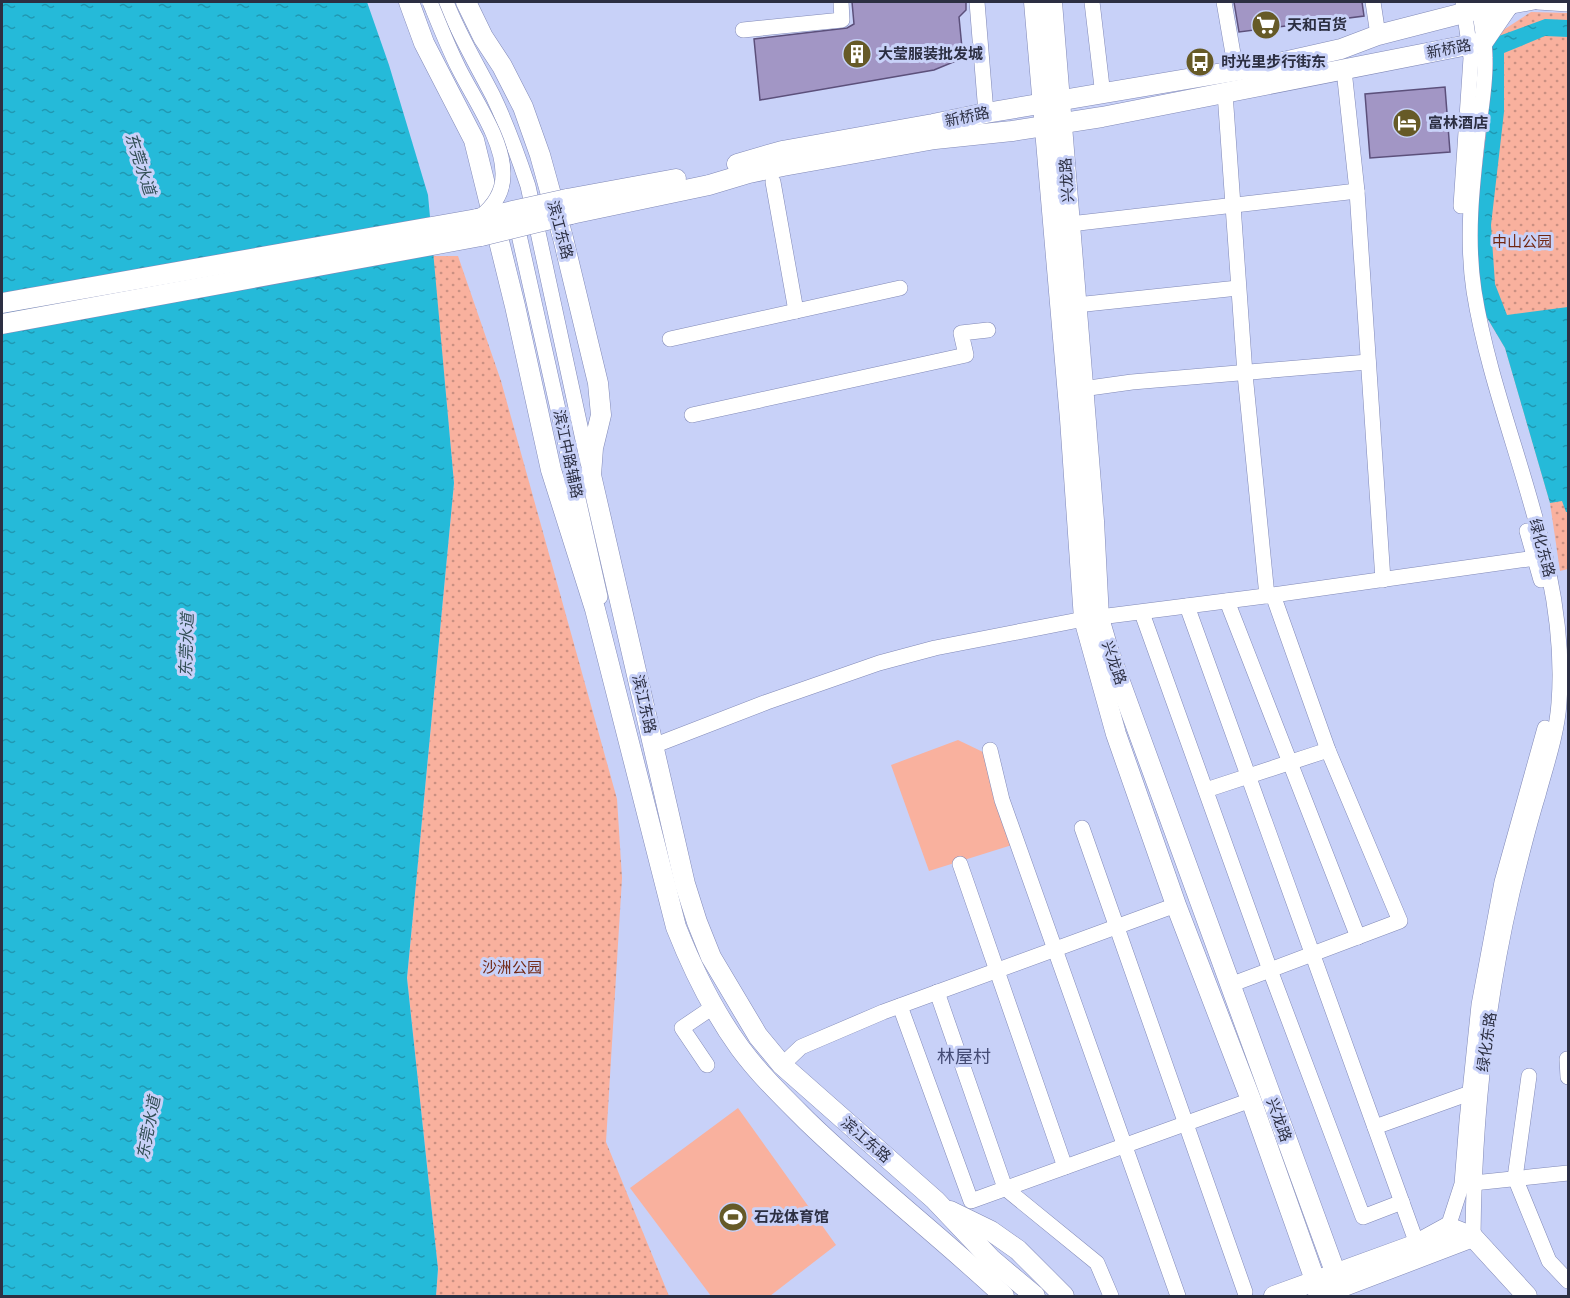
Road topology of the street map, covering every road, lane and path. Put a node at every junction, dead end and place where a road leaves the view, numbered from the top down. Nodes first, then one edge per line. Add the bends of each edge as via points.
1 (409, 2) edge
2 (430, 2) edge
3 (446, 2) edge
4 (466, 2) edge
5 (841, 2) edge
6 (977, 2) edge
7 (1034, 2) edge
8 (1052, 2) edge
9 (1092, 2) edge
10 (1224, 2) edge
11 (1373, 2) edge
12 (1536, 2) edge
13 (1569, 4) edge
14 (1471, 6) edge
15 (1507, 7) junction
16 (743, 30) dead end
17 (1378, 35) junction
18 (1476, 44) junction
19 (1344, 70) junction
20 (1236, 71) junction
21 (1101, 87) dead end
22 (1226, 93) junction
23 (1052, 101) junction
24 (986, 113) junction
25 (1054, 124) junction
26 (934, 132) junction
27 (773, 182) dead end
28 (1357, 191) junction
29 (1235, 206) junction
30 (525, 217) junction
31 (477, 219) junction
32 (1070, 224) junction
33 (900, 288) dead end
34 (1238, 288) junction
35 (2, 303) edge
36 (1076, 305) junction
37 (796, 311) junction
38 (2, 324) edge
39 (988, 330) dead end
40 (670, 339) dead end
41 (1368, 362) junction
42 (1245, 374) junction
43 (1082, 389) junction
44 (692, 415) dead end
45 (591, 475) junction
46 (1534, 558) junction
47 (1383, 580) junction
48 (1270, 596) junction
49 (1227, 601) junction
50 (1187, 606) junction
51 (1142, 613) junction
52 (1092, 618) junction
53 (1564, 670) edge
54 (619, 698) junction
55 (653, 746) junction
56 (990, 750) dead end
57 (1328, 750) junction
58 (1290, 762) junction
59 (1248, 777) junction
60 (1206, 790) junction
61 (1082, 828) dead end
62 (960, 864) dead end
63 (1176, 905) junction
64 (1117, 927) junction
65 (1358, 937) junction
66 (1056, 949) junction
67 (1312, 955) junction
68 (1270, 970) junction
69 (996, 971) junction
70 (1230, 985) junction
71 (937, 992) junction
72 (900, 1006) junction
73 (713, 1007) junction
74 (1567, 1059) edge
75 (707, 1065) dead end
76 (782, 1065) junction
77 (1529, 1076) dead end
78 (1569, 1077) edge
79 (1470, 1093) junction
80 (1251, 1100) junction
81 (1187, 1123) junction
82 (1375, 1126) junction
83 (1124, 1146) junction
84 (1065, 1167) junction
85 (1569, 1173) edge
86 (1515, 1178) junction
87 (1468, 1183) junction
88 (1005, 1188) junction
89 (1402, 1202) junction
90 (968, 1224) junction
91 (1460, 1236) junction
92 (1417, 1244) junction
93 (955, 1252) junction
94 (984, 1277) junction
95 (1338, 1281) junction
96 (1569, 1281) edge
97 (1317, 1288) edge
98 (1245, 1292) dead end
99 (990, 1296) edge
100 (1004, 1296) edge
101 (1035, 1296) edge
102 (1064, 1296) edge
103 (1111, 1296) edge
104 (1178, 1296) edge
105 (1274, 1296) edge
106 (1511, 1296) edge
107 (1527, 1296) edge

1 - 54 main road, 滨江东路 via 424,43 474,140 551,470
2 - 31 street, bridge via 500,154 502,186 490,210
3 - 30 street, 滨江中路辅路 via 516,151 528,186
4 - 45 main road, 滨江东路 via 523,107 560,227 598,383 601,415
5 - 16 street via 842,20
6 - 24 street
7 - 23 main road, 兴龙路
8 - 23 main road, 兴龙路
9 - 21 street
10 - 20 street
11 - 17 street
12 - 13 street
12 - 15 street
14 - 15 main road, 新桥路
14 - 17 main road, 新桥路
14 - 18 street, 绿化东路
15 - 18 main road, 新桥路
17 - 20 main road, 新桥路 via 1341,49
18 - 19 main road, 新桥路
18 - 46 street, 绿化东路 via 1461,205 1464,289
18 - 53 street, 绿化东路 via 1485,57 1470,204 1474,291 1556,602
19 - 22 main road, 新桥路
19 - 28 street
20 - 23 main road, 新桥路
22 - 25 main road, 新桥路
22 - 29 street
23 - 24 main road, 新桥路
23 - 25 main road, 兴龙路
24 - 26 main road, 新桥路
25 - 26 main road, 新桥路
25 - 32 main road, 兴龙路
25 - 52 main road, 兴龙路 via 1070,419
26 - 30 main road, 新桥路, bridge via 782,151
27 - 37 street
28 - 29 street
28 - 41 street
29 - 32 street
29 - 34 street
30 - 31 main road, bridge
30 - 38 main road, bridge via 469,239
30 - 45 street, 滨江中路辅路
30 - 54 street, 滨江中路辅路
31 - 35 main road
32 - 36 main road, 兴龙路
33 - 37 street
34 - 36 street
34 - 42 street
36 - 43 main road, 兴龙路
37 - 40 street
39 - 44 street via 961,333 966,355
41 - 42 street
41 - 47 street
42 - 43 street
42 - 48 street
43 - 52 main road, 兴龙路 via 1094,521
45 - 55 main road, 滨江东路
46 - 47 street
46 - 79 street, 绿化东路 via 1547,603 1551,648 1549,714 1502,882 1479,1005
47 - 48 street
48 - 49 street
48 - 57 street
49 - 50 street
49 - 58 street
50 - 51 street
50 - 59 street
51 - 52 street
51 - 60 street
52 - 55 street via 935,648 879,663
52 - 63 main road, 兴龙路 via 1116,734
52 - 70 main road, 兴龙路 via 1108,649
53 - 87 street, 绿化东路 via 1554,729 1512,895
54 - 73 main road, 滨江东路 via 676,927
55 - 76 main road, 滨江东路 via 685,884 711,957 758,1036
56 - 66 street via 1002,800
57 - 58 street
57 - 65 street via 1400,921
58 - 59 street
58 - 65 street
59 - 60 street
59 - 67 street
60 - 68 street
61 - 64 street
62 - 69 street
63 - 64 street
63 - 80 main road, 兴龙路
64 - 66 street
64 - 81 street
65 - 67 street
66 - 69 street
66 - 83 street
67 - 68 street
67 - 82 street
68 - 70 street
68 - 89 street via 1363,1217
69 - 71 street
69 - 84 street
70 - 95 main road, 兴龙路
71 - 72 street
71 - 88 street
72 - 76 street via 801,1047
72 - 88 street via 971,1201
73 - 75 street via 682,1028
73 - 93 main road, 滨江东路 via 768,1084 847,1160
74 - 78 street
76 - 90 main road, 滨江东路 via 935,1200
77 - 86 street
79 - 82 street
79 - 87 street, 绿化东路
80 - 81 street
80 - 97 main road, 兴龙路
81 - 83 street
81 - 98 street
82 - 89 street
83 - 84 street
83 - 104 street
84 - 88 street
85 - 86 street
86 - 87 street
86 - 96 street via 1549,1261
87 - 91 street, 绿化东路
87 - 91 street, 绿化东路
88 - 103 street via 1097,1263
89 - 92 street
90 - 93 main road via 952,1238
90 - 101 main road, 滨江东路 via 991,1259
90 - 102 main road via 991,1231 1018,1250
91 - 92 main road
91 - 95 main road
91 - 106 main road
91 - 107 main road
92 - 95 main road
93 - 94 main road, 滨江东路
94 - 99 street
94 - 100 main road, 滨江东路
95 - 97 main road
97 - 105 main road

